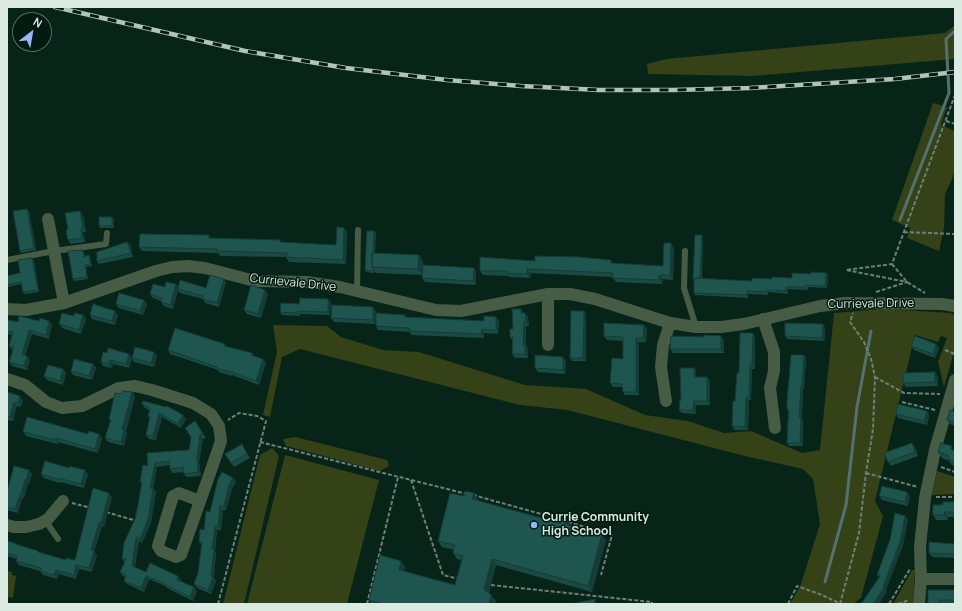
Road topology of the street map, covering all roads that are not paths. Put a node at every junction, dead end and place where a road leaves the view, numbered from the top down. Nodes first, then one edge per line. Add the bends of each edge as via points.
1 (48, 219) dead end
2 (358, 230) dead end
3 (107, 233) dead end
4 (54, 251) junction
5 (685, 251) dead end
6 (7, 260) edge
7 (356, 291) junction
8 (548, 294) junction
9 (64, 303) junction
10 (955, 306) edge
11 (7, 309) edge
12 (764, 319) junction
13 (670, 323) junction
14 (696, 327) junction
15 (548, 345) dead end
16 (7, 379) edge
17 (955, 380) edge
18 (666, 401) dead end
19 (775, 428) dead end
20 (63, 501) road end
21 (200, 501) junction
22 (45, 520) junction
23 (7, 525) edge
24 (58, 539) dead end
25 (921, 579) junction
26 (955, 579) edge
27 (919, 604) edge

1 - 4 street
2 - 7 lane
3 - 4 lane via 106,244
4 - 6 lane
4 - 9 street
5 - 14 lane via 684,288
7 - 8 street, Currievale Drive via 436,310 461,311
7 - 9 street, Currievale Drive via 308,282 255,281 188,266 156,271
8 - 13 street, Currievale Drive via 570,294 595,299
8 - 15 street
9 - 11 street, Currievale Drive via 26,310
10 - 12 street, Currievale Drive via 856,302 820,306
12 - 14 street, Currievale Drive via 721,327
12 - 19 street via 774,352 770,388
13 - 14 street, Currievale Drive
13 - 18 street via 662,345 661,367
16 - 21 street via 25,385 46,402 62,408 82,406 119,388 135,386 192,403 211,414 219,426 221,441
17 - 25 street via 934,450 926,494 920,551
20 - 22 street
21 - 21 street via 181,555 176,557 161,551 158,546 173,496 179,493
22 - 23 street via 26,527
22 - 24 lane
25 - 26 street
25 - 27 street

